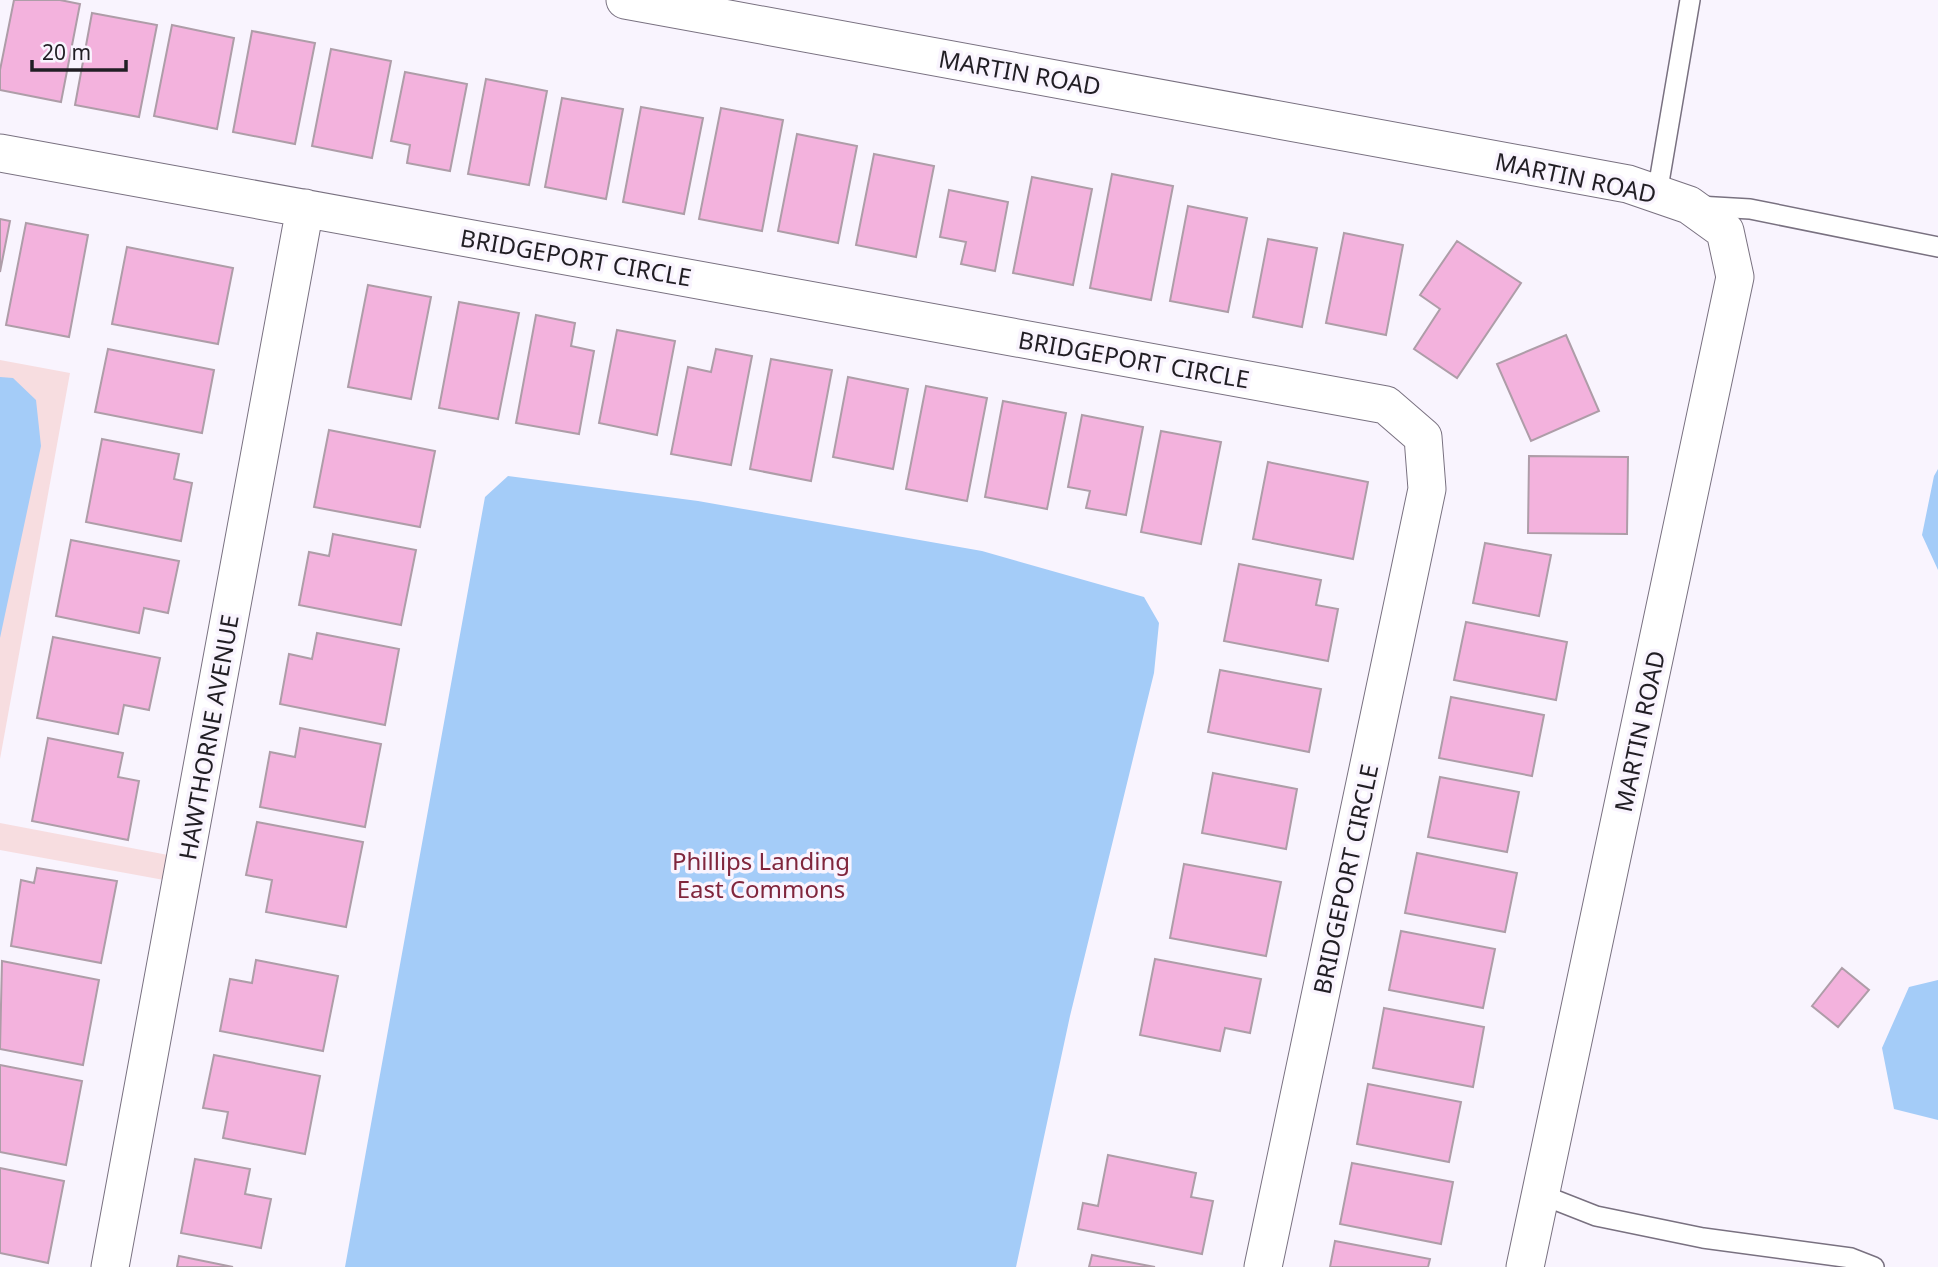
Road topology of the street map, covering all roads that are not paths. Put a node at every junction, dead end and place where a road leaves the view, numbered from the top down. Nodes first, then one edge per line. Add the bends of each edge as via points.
1 (625, 0) edge
2 (1690, 0) edge
3 (0, 153) edge
4 (1673, 199) junction
5 (305, 208) junction
6 (1938, 247) edge
7 (1540, 1194) junction
8 (110, 1267) edge
9 (1263, 1267) edge
10 (1525, 1267) edge
11 (1874, 1267) edge

1 - 4 street, MARTIN ROAD via 1615,181
2 - 4 lane
3 - 5 street, BRIDGEPORT CIRCLE
4 - 6 lane via 1750,208
4 - 7 street, MARTIN ROAD via 1725,231 1735,277
5 - 8 street, HAWTHORNE AVENUE
5 - 9 street, BRIDGEPORT CIRCLE via 1386,405 1423,437 1427,489
7 - 10 street, MARTIN ROAD
7 - 11 lane via 1596,1216 1703,1238 1850,1258

